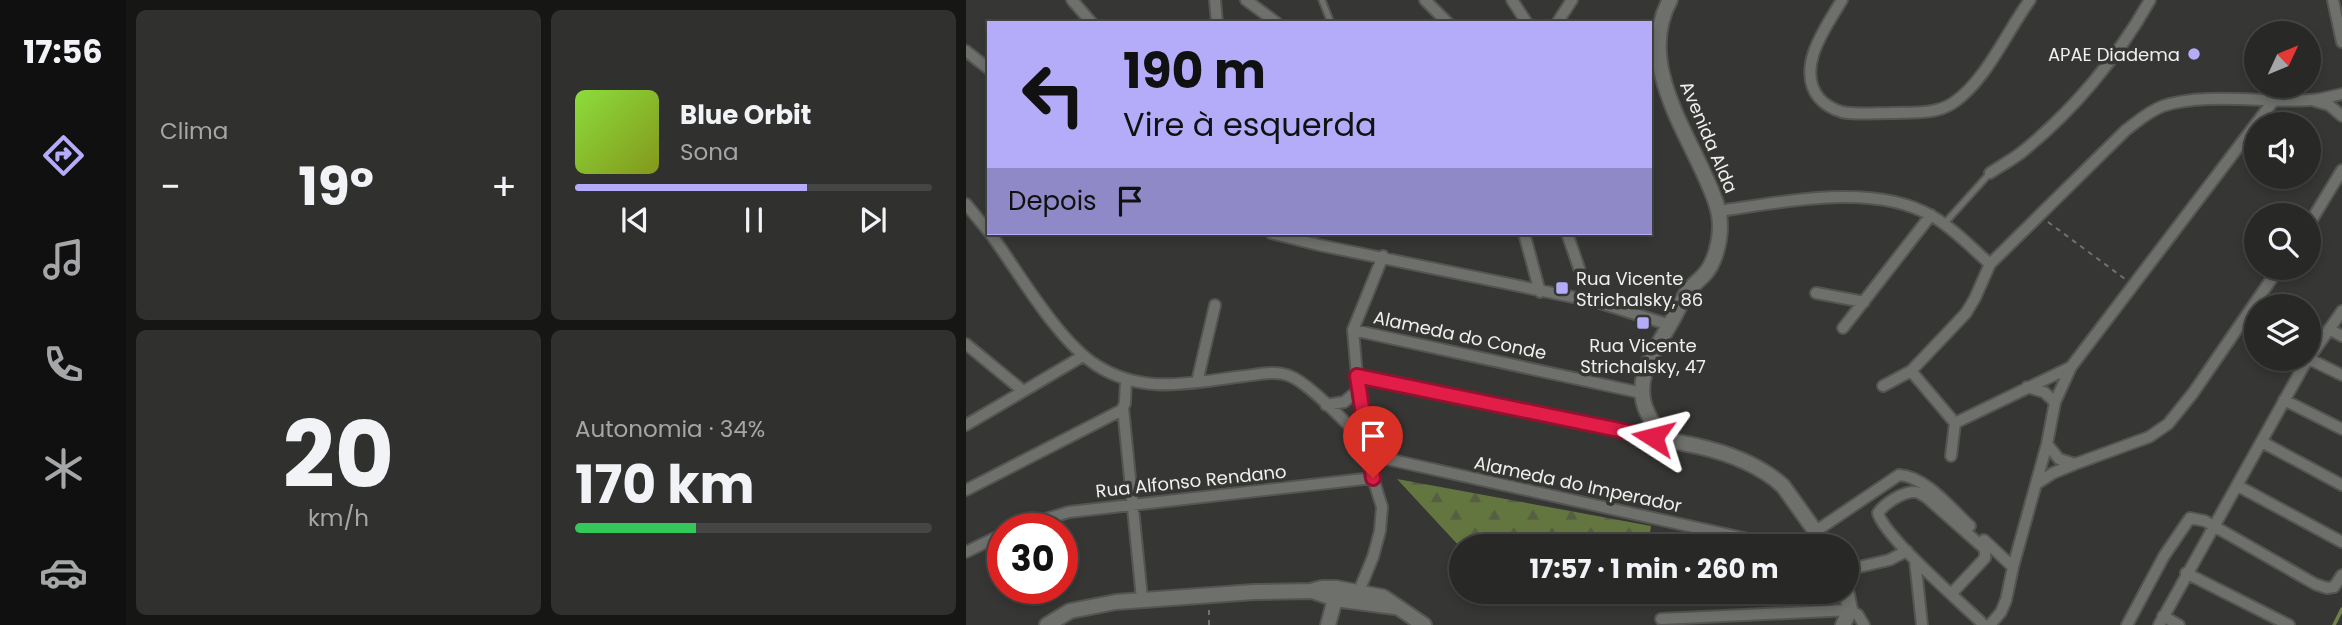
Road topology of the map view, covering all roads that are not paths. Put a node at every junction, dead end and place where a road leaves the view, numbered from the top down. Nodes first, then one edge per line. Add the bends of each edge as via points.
1 (1072, 0) edge
2 (1207, 0) edge
3 (1246, 0) edge
4 (1322, 0) edge
5 (1425, 0) edge
6 (1512, 0) edge
7 (1572, 0) edge
8 (1670, 0) edge
9 (1842, 0) edge
10 (2014, 0) edge
11 (2150, 0) edge
12 (2333, 0) edge
13 (2028, 4) edge
14 (1215, 5) edge
15 (1272, 20) edge
16 (1090, 21) edge
17 (1330, 21) edge
18 (1446, 21) edge
19 (1526, 21) edge
20 (1558, 21) edge
21 (2342, 42) edge
22 (966, 51) edge
23 (987, 67) edge
24 (2342, 93) edge
25 (2274, 100) junction
26 (2312, 100) junction
27 (2342, 116) edge
28 (2342, 170) edge
29 (1990, 173) joint
30 (966, 204) edge
31 (2321, 205) edge
32 (1719, 211) junction
33 (1931, 215) junction
34 (1944, 224) junction
35 (987, 230) edge
36 (991, 235) edge
37 (1279, 235) edge
38 (1525, 235) edge
39 (1568, 235) edge
40 (1383, 256) junction
41 (1990, 264) junction
42 (1578, 268) dead end
43 (2271, 280) edge
44 (1540, 292) junction
45 (1816, 293) dead end
46 (1864, 302) junction
47 (1215, 304) dead end
48 (2342, 311) edge
49 (1670, 325) junction
50 (1843, 328) dead end
51 (1353, 330) junction
52 (2329, 330) junction
53 (2342, 336) edge
54 (2321, 342) edge
55 (966, 344) edge
56 (1083, 356) junction
57 (2321, 365) edge
58 (2071, 367) junction
59 (1911, 371) junction
60 (2302, 371) edge
61 (2342, 375) edge
62 (1357, 376) junction
63 (1126, 380) junction
64 (1197, 382) junction
65 (1883, 386) dead end
66 (2027, 387) junction
67 (1360, 389) junction
68 (1022, 390) junction
69 (1642, 393) junction
70 (2284, 400) junction
71 (2055, 402) junction
72 (1326, 405) junction
73 (1124, 408) junction
74 (1955, 423) junction
75 (966, 425) edge
76 (2342, 429) edge
77 (1669, 439) junction
78 (2262, 442) junction
79 (2047, 444) junction
80 (1368, 449) junction
81 (1951, 456) dead end
82 (2075, 464) junction
83 (1373, 478) junction
84 (2036, 484) junction
85 (2342, 485) edge
86 (2238, 486) junction
87 (966, 489) edge
88 (1134, 505) junction
89 (1066, 513) edge
90 (2213, 526) junction
91 (1816, 531) junction
92 (1728, 534) edge
93 (1818, 534) edge
94 (987, 542) edge
95 (2342, 542) edge
96 (966, 552) edge
97 (1911, 555) junction
98 (2013, 566) junction
99 (1859, 567) edge
100 (2186, 573) junction
101 (2342, 575) edge
102 (1311, 591) junction
103 (1952, 593) junction
104 (1355, 594) junction
105 (1142, 599) junction
106 (1335, 599) junction
107 (1849, 604) edge
108 (1850, 610) junction
109 (1661, 619) dead end
110 (2161, 621) edge
111 (1046, 625) edge
112 (1328, 625) edge
113 (1424, 625) edge
114 (1843, 625) edge
115 (1864, 625) edge
116 (1922, 625) edge
117 (1984, 625) edge
118 (1990, 625) edge
119 (2127, 625) edge
120 (2179, 625) edge
121 (2289, 625) edge

1 - 16 street
2 - 14 street
3 - 15 street
4 - 17 lane
5 - 18 street
6 - 19 street
7 - 20 street
8 - 32 street, Avenida Alda via 1659,37 1661,71 1673,111
9 - 13 street via 1816,46 1810,69 1812,88 1839,111 1860,114 1940,110 1952,104 1976,81
10 - 13 street
11 - 29 street via 2080,96 2022,152
12 - 21 street
22 - 23 street
24 - 26 street
25 - 26 street
25 - 41 street via 2197,101 2153,111 2126,130
25 - 58 street
26 - 27 street via 2329,105
28 - 31 street
29 - 34 lane
30 - 35 street
32 - 33 street via 1832,196 1885,201
32 - 49 street, Avenida Alda via 1719,238 1712,261
33 - 34 street
33 - 46 street
34 - 41 street
36 - 56 street
37 - 40 street
38 - 44 street
39 - 42 street
40 - 44 street
40 - 51 street
41 - 59 street via 1966,313
43 - 82 street via 2168,424 2141,441
44 - 49 street via 1597,302
45 - 46 street
46 - 50 street
47 - 64 street
48 - 52 street
49 - 69 street, Avenida Alda via 1648,362
51 - 62 street
51 - 69 street, Alameda do Conde
52 - 53 street
52 - 54 street
55 - 68 street
56 - 63 street
56 - 68 street
57 - 61 street
58 - 66 street
58 - 71 street
59 - 65 street
59 - 74 street
60 - 70 street
62 - 67 street
62 - 77 street
63 - 64 street via 1153,386
63 - 73 street
64 - 72 street via 1270,372 1291,376
66 - 71 street via 2044,392
66 - 74 street
67 - 72 street via 1344,402
67 - 80 street
68 - 75 street
69 - 77 street via 1651,419
70 - 76 street
70 - 78 street
71 - 79 street
72 - 80 street
73 - 87 street
73 - 88 street
74 - 81 street
77 - 91 street via 1733,456 1763,470 1783,486
78 - 85 street
78 - 86 street
79 - 82 street via 2059,459
79 - 84 street
80 - 83 street
80 - 92 street, Alameda do Imperador
82 - 84 street
83 - 88 street, Rua Alfonso Rendano
83 - 104 street via 1382,507 1380,531
84 - 98 street
86 - 90 street
86 - 95 street
88 - 89 street, Rua Alfonso Rendano
88 - 105 street
90 - 100 street
90 - 101 street via 2315,584 2334,587
90 - 119 street via 2198,518 2183,525
91 - 93 street
91 - 98 street via 1899,475 1908,476 1931,490
94 - 96 street
97 - 99 street
97 - 103 street
97 - 103 street via 1878,513 1901,495 1914,492 1926,497 1985,549 1985,558
97 - 116 street
98 - 118 street via 2006,600
100 - 110 street
100 - 121 street
102 - 104 street via 1322,588
102 - 105 street
102 - 106 street
103 - 117 street
104 - 106 street
104 - 112 street
104 - 113 street via 1383,597
105 - 111 street via 1070,611
106 - 112 street
107 - 108 street
108 - 109 street
108 - 114 street
108 - 115 street
110 - 120 street

